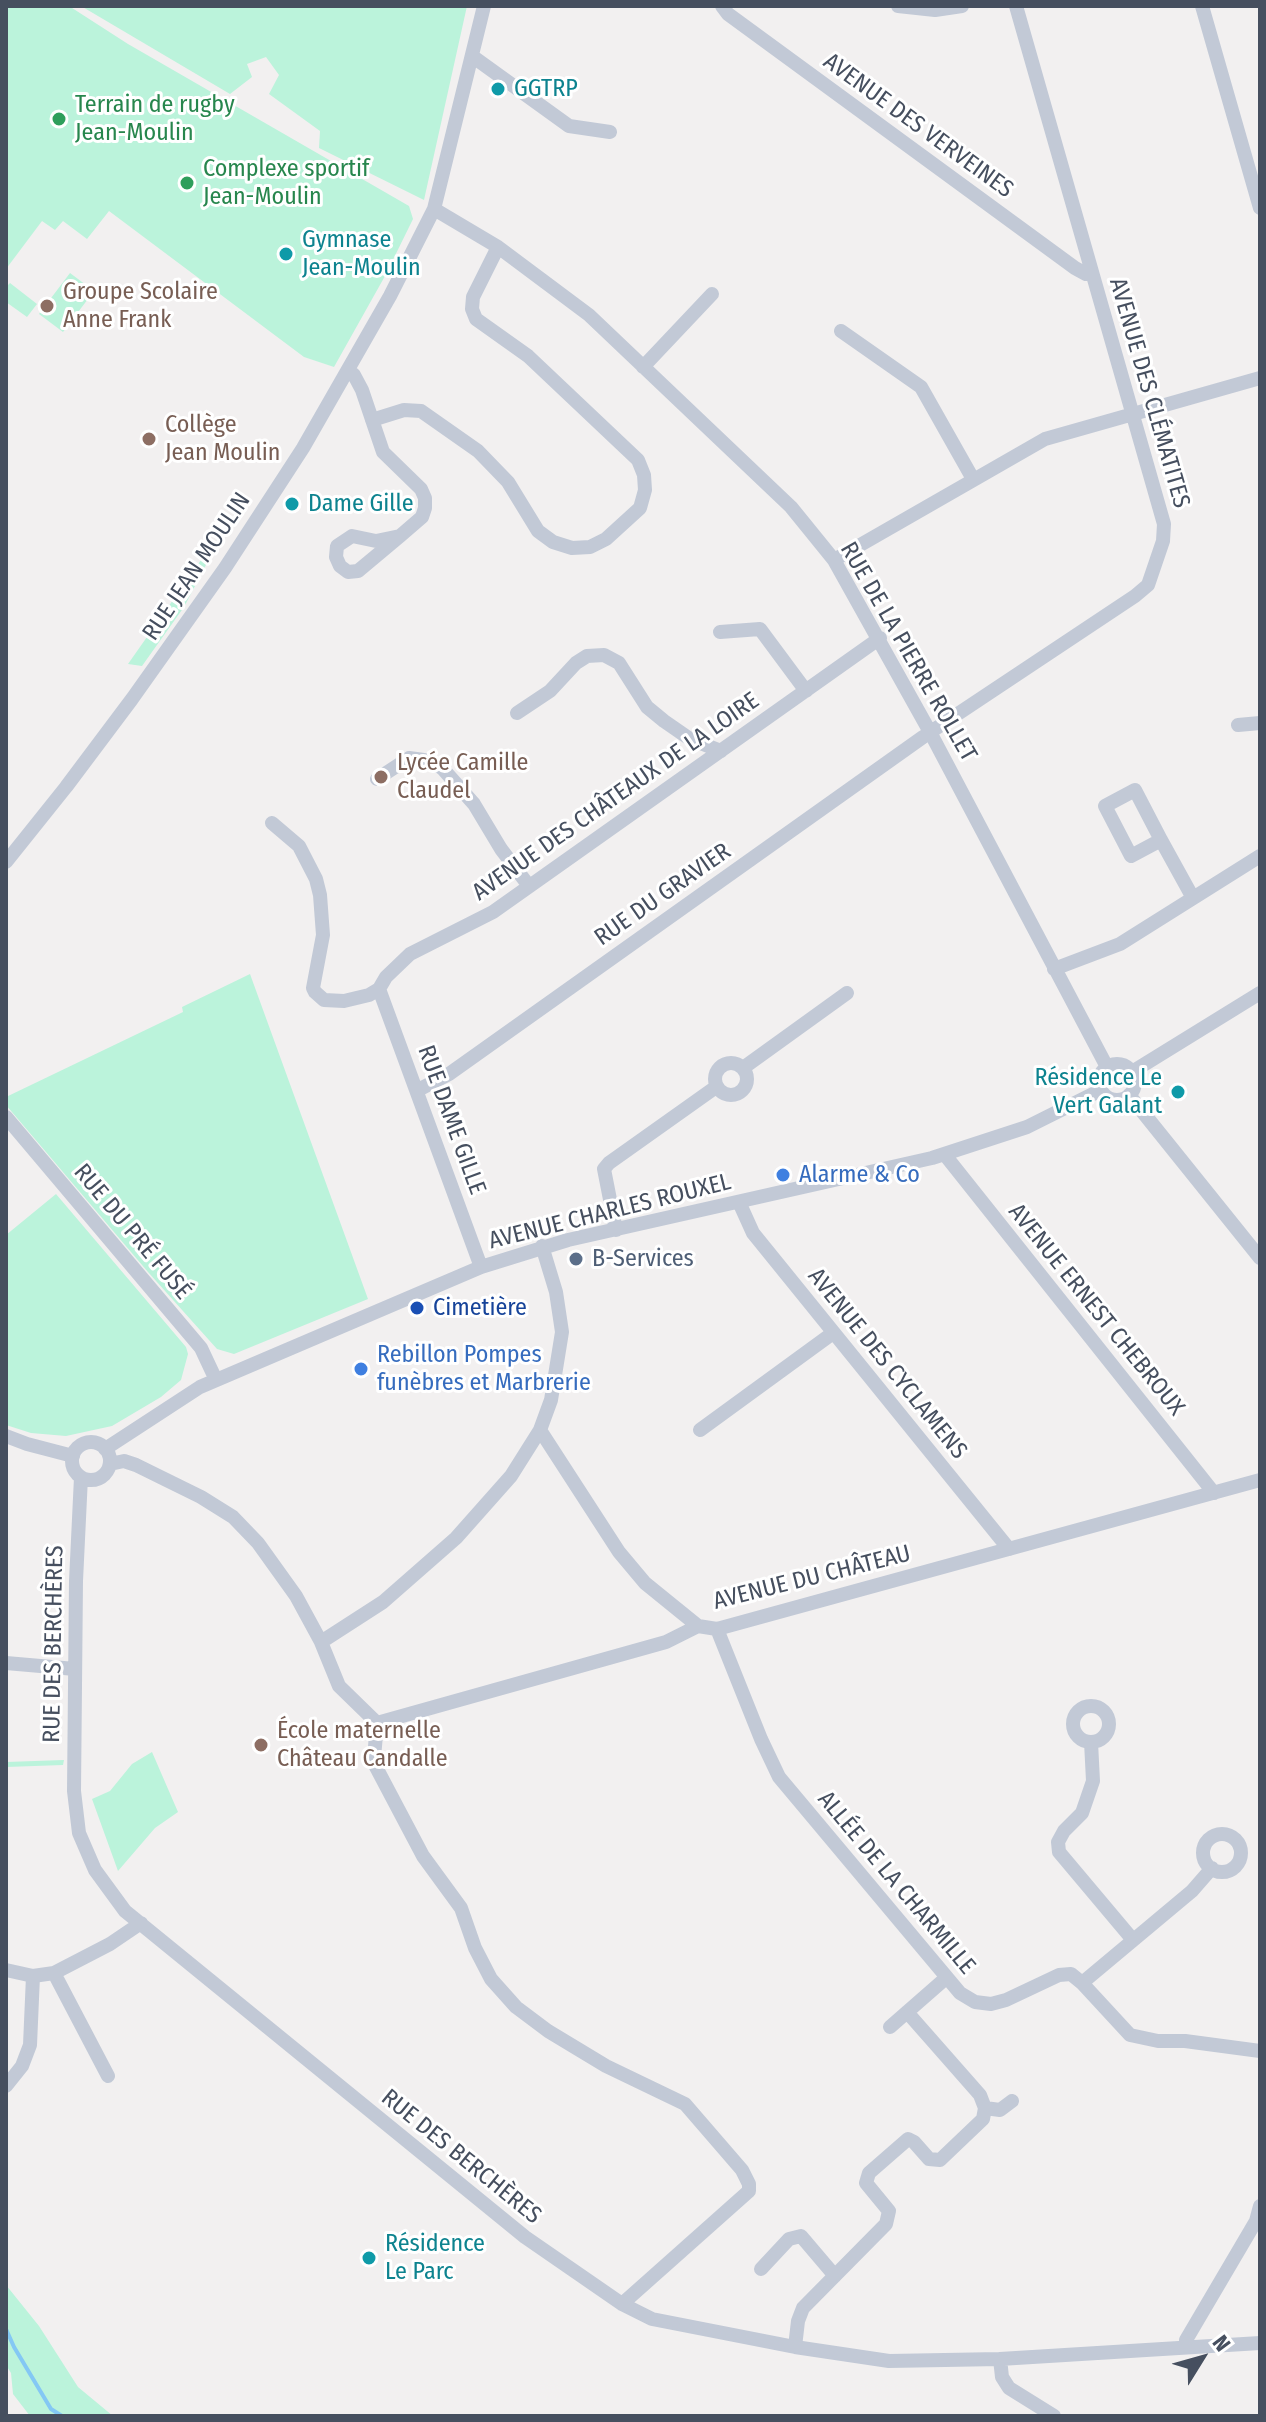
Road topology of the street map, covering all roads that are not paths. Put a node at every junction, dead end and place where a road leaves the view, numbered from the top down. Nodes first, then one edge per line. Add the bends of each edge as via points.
1 (484, 6) edge
2 (722, 6) edge
3 (898, 6) edge
4 (962, 6) edge
5 (1016, 6) edge
6 (1202, 6) edge
7 (472, 56) junction
8 (610, 132) dead end
9 (1260, 208) edge
10 (434, 209) junction
11 (498, 247) junction
12 (1092, 273) junction
13 (712, 294) dead end
14 (841, 331) dead end
15 (643, 367) junction
16 (348, 370) junction
17 (1260, 378) edge
18 (1132, 414) junction
19 (372, 420) junction
20 (973, 479) junction
21 (400, 536) dead end
22 (834, 560) junction
23 (720, 632) dead end
24 (880, 638) junction
25 (806, 691) junction
26 (517, 713) dead end
27 (1260, 723) edge
28 (1238, 725) dead end
29 (930, 732) junction
30 (721, 751) junction
31 (377, 779) dead end
32 (272, 823) dead end
33 (1161, 840) junction
34 (1260, 856) edge
35 (6, 862) edge
36 (529, 886) junction
37 (1193, 898) junction
38 (1054, 969) junction
39 (379, 989) junction
40 (847, 993) dead end
41 (1260, 993) edge
42 (1107, 1067) junction
43 (743, 1068) junction
44 (1132, 1072) junction
45 (716, 1087) junction
46 (418, 1090) junction
47 (1101, 1090) junction
48 (1129, 1095) junction
49 (6, 1117) edge
50 (945, 1155) junction
51 (739, 1202) junction
52 (616, 1230) junction
53 (542, 1246) junction
54 (1260, 1258) edge
55 (481, 1267) junction
56 (833, 1333) junction
57 (216, 1380) junction
58 (540, 1430) junction
59 (700, 1430) dead end
60 (6, 1436) edge
61 (105, 1449) junction
62 (73, 1456) junction
63 (110, 1464) junction
64 (81, 1477) junction
65 (1260, 1480) edge
66 (1214, 1493) junction
67 (1009, 1549) junction
68 (698, 1626) junction
69 (717, 1629) junction
70 (321, 1642) junction
71 (6, 1663) edge
72 (75, 1669) junction
73 (377, 1723) junction
74 (1091, 1742) dead end
75 (1212, 1868) dead end
76 (141, 1923) junction
77 (1133, 1940) junction
78 (6, 1970) edge
79 (54, 1973) junction
80 (33, 1976) junction
81 (946, 1978) junction
82 (1082, 1983) junction
83 (907, 2012) junction
84 (890, 2027) dead end
85 (1260, 2051) edge
86 (108, 2076) dead end
87 (6, 2086) edge
88 (1012, 2101) dead end
89 (985, 2108) junction
90 (1260, 2206) edge
91 (761, 2269) dead end
92 (835, 2276) junction
93 (627, 2300) junction
94 (1260, 2343) edge
95 (1186, 2346) junction
96 (795, 2347) junction
97 (1000, 2359) junction
98 (1054, 2416) edge

1 - 7 street, RUE JEAN MOULIN
2 - 12 street, AVENUE DES VERVEINES via 1075,268
3 - 4 street
5 - 12 street, AVENUE DES CLÉMATITES
6 - 9 street
7 - 8 street via 569,126
7 - 10 street, RUE JEAN MOULIN
10 - 11 street, RUE DE LA PIERRE ROLLET
10 - 16 street, RUE JEAN MOULIN
11 - 15 street, RUE DE LA PIERRE ROLLET via 589,315
11 - 19 street via 473,297 476,319 528,356 638,460 645,490 640,508 590,547 553,542 538,531 508,482 478,451 421,411 404,410
12 - 18 street, AVENUE DES CLÉMATITES
13 - 15 street
14 - 20 street via 921,387
15 - 22 street, RUE DE LA PIERRE ROLLET via 791,507
16 - 19 street via 359,382
16 - 35 street, RUE JEAN MOULIN via 281,483 192,615
17 - 18 street
18 - 20 street via 1045,439
18 - 29 street, AVENUE DES CLÉMATITES via 1164,524 1148,585
19 - 21 street via 383,452 425,498 422,517
20 - 22 street
22 - 24 street, RUE DE LA PIERRE ROLLET
23 - 25 street via 760,629
24 - 25 street, AVENUE DES CHÂTEAUX DE LA LOIRE
24 - 29 street, RUE DE LA PIERRE ROLLET
25 - 30 street, AVENUE DES CHÂTEAUX DE LA LOIRE
26 - 30 street via 550,691 576,663 604,655 619,663 647,707 664,721
27 - 28 street
29 - 38 street, RUE DE LA PIERRE ROLLET
29 - 46 street, RUE DU GRAVIER via 449,1074
30 - 36 street, AVENUE DES CHÂTEAUX DE LA LOIRE
31 - 36 street via 409,758 443,769 474,804
32 - 39 street via 299,846 320,895 323,935 315,992 324,1000 344,1001
33 - 33 street via 1131,856 1105,806 1135,790
33 - 37 street
34 - 37 street
36 - 39 street, AVENUE DES CHÂTEAUX DE LA LOIRE via 480,920 410,954
37 - 38 street via 1120,944
38 - 42 street, RUE DE LA PIERRE ROLLET
39 - 46 street, RUE DAME GILLE
40 - 43 street
41 - 44 street
42 - 44 street via 1118,1064
42 - 47 street via 1099,1080
43 - 45 street via 734,1063 719,1067
43 - 45 street via 747,1078 740,1093 730,1096
44 - 48 street
45 - 52 street via 604,1169
46 - 55 street, RUE DAME GILLE
47 - 48 street via 1114,1099
47 - 50 street, AVENUE CHARLES ROUXEL via 1027,1127
48 - 54 street
49 - 57 street, RUE DU PRÉ FUSÉ via 201,1348
50 - 51 street, AVENUE CHARLES ROUXEL
50 - 66 street, AVENUE ERNEST CHEBROUX
51 - 52 street, AVENUE CHARLES ROUXEL
51 - 56 street, AVENUE DES CYCLAMENS via 753,1233
52 - 53 street, AVENUE CHARLES ROUXEL
53 - 55 street, AVENUE CHARLES ROUXEL
53 - 58 street via 562,1332 551,1400
55 - 57 street, AVENUE CHARLES ROUXEL
56 - 59 street
56 - 67 street, AVENUE DES CYCLAMENS
57 - 61 street, AVENUE CHARLES ROUXEL
58 - 68 street via 619,1552 645,1583
58 - 70 street via 511,1476 456,1538 383,1602
60 - 62 street
61 - 62 street via 84,1444
61 - 63 street
62 - 64 street
63 - 64 street via 99,1478
63 - 70 street via 136,1465 233,1517 280,1571
64 - 72 street, RUE DES BERCHÈRES
65 - 66 street, AVENUE DU CHÂTEAU
66 - 67 street, AVENUE DU CHÂTEAU
67 - 69 street, AVENUE DU CHÂTEAU
68 - 69 street, AVENUE DU CHÂTEAU
68 - 73 street, AVENUE DU CHÂTEAU via 666,1642
69 - 81 street, ALLÉE DE LA CHARMILLE via 779,1777
70 - 73 street via 339,1686
71 - 72 street
72 - 76 street, RUE DES BERCHÈRES via 79,1833 95,1870 118,1903
73 - 93 street via 376,1767 423,1856 461,1908 491,1979 548,2031 685,2104 749,2184 749,2191
74 - 77 street via 1093,1781 1082,1813 1058,1842 1059,1852
75 - 77 street
76 - 79 street
76 - 93 street, RUE DES BERCHÈRES via 500,2219
77 - 82 street
78 - 80 street
79 - 80 street
79 - 86 street
80 - 87 street via 30,2045
81 - 82 street, ALLÉE DE LA CHARMILLE via 975,2002 991,2004 1059,1975 1071,1974
81 - 83 street
82 - 85 street via 1130,2035
83 - 84 street
83 - 89 street via 980,2095
88 - 89 street via 1000,2110
89 - 92 street via 983,2119 940,2160 929,2159 908,2139 869,2173 866,2183 889,2211 886,2224
90 - 95 street
91 - 92 street via 789,2239 801,2236
92 - 96 street via 803,2308
93 - 96 street, RUE DES BERCHÈRES via 652,2319
94 - 95 street, RUE DES BERCHÈRES
95 - 97 street, RUE DES BERCHÈRES
96 - 97 street, RUE DES BERCHÈRES via 889,2361
97 - 98 street via 1009,2388

